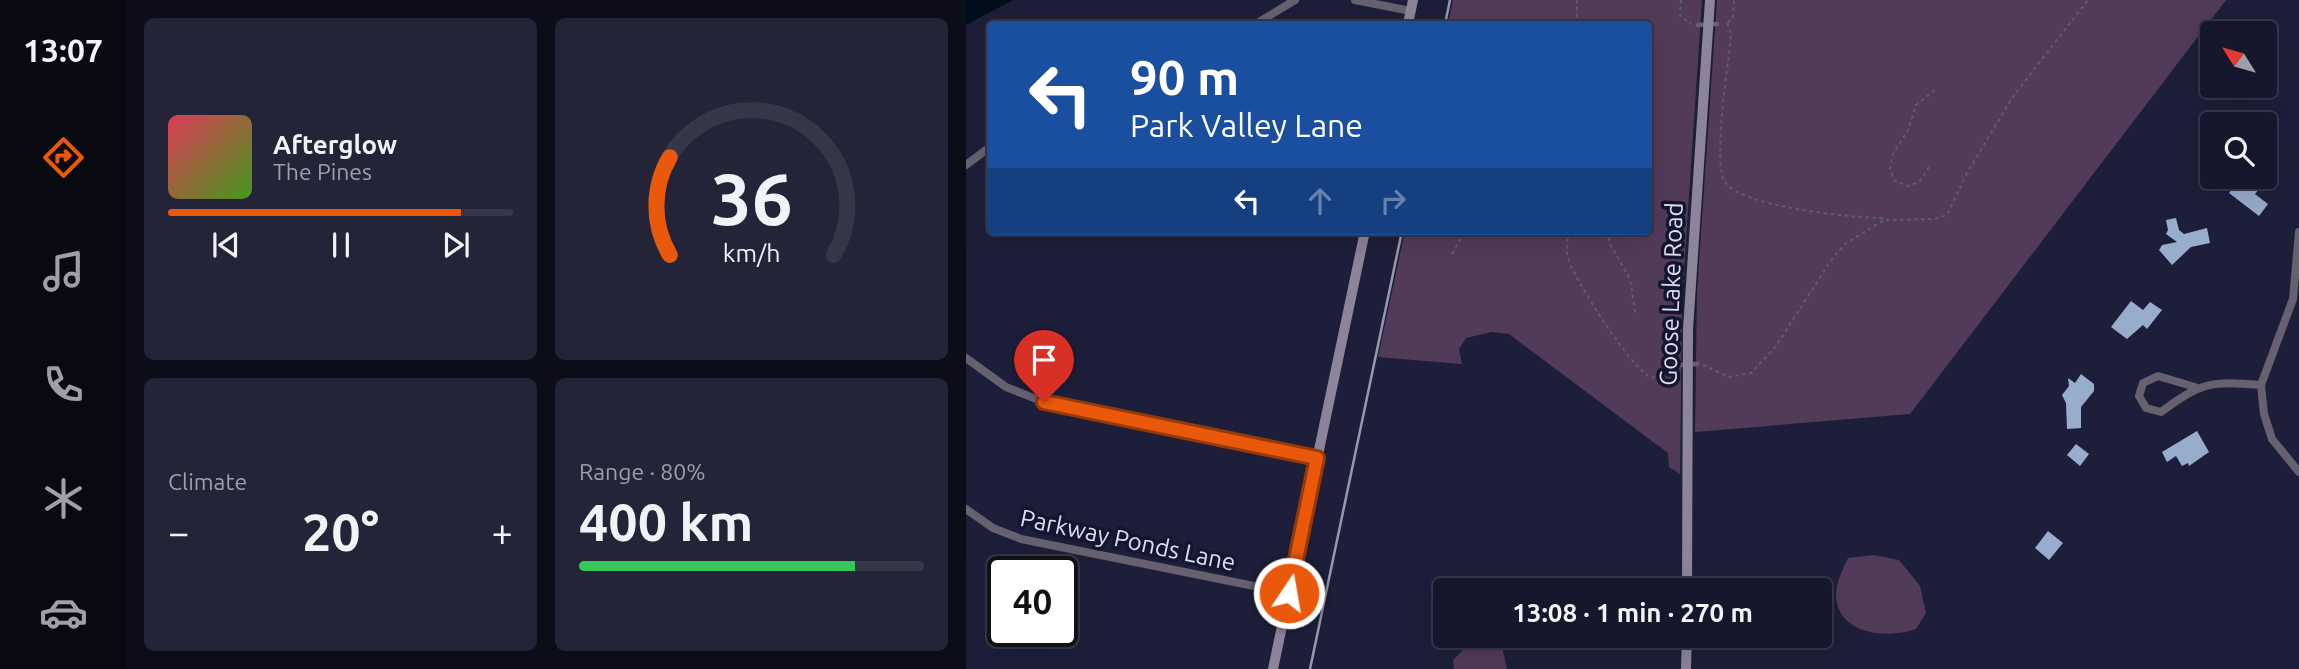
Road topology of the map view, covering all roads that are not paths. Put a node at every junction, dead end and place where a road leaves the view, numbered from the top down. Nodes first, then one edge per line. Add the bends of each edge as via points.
1 (1295, 0) edge
2 (1355, 0) edge
3 (1710, 0) edge
4 (1412, 6) edge
5 (1261, 21) edge
6 (987, 149) edge
7 (966, 164) edge
8 (2299, 232) edge
9 (1364, 235) edge
10 (966, 358) edge
11 (2261, 385) junction
12 (2195, 387) junction
13 (1317, 458) junction
14 (2299, 472) edge
15 (966, 509) edge
16 (1687, 578) edge
17 (1289, 593) junction
18 (1686, 648) edge
19 (1273, 669) edge
20 (1686, 669) edge

1 - 5 street
2 - 4 street
3 - 16 street, Goose Lake Road via 1691,261
6 - 7 street
8 - 11 street via 2293,299
9 - 13 street
10 - 13 street via 1006,387 1044,402
11 - 12 street
11 - 14 street via 2272,439
12 - 12 street via 2158,376 2143,383 2138,396 2146,408 2161,412
13 - 17 street
15 - 17 street, Parkway Ponds Lane via 993,528 1021,539
17 - 19 street
18 - 20 street

